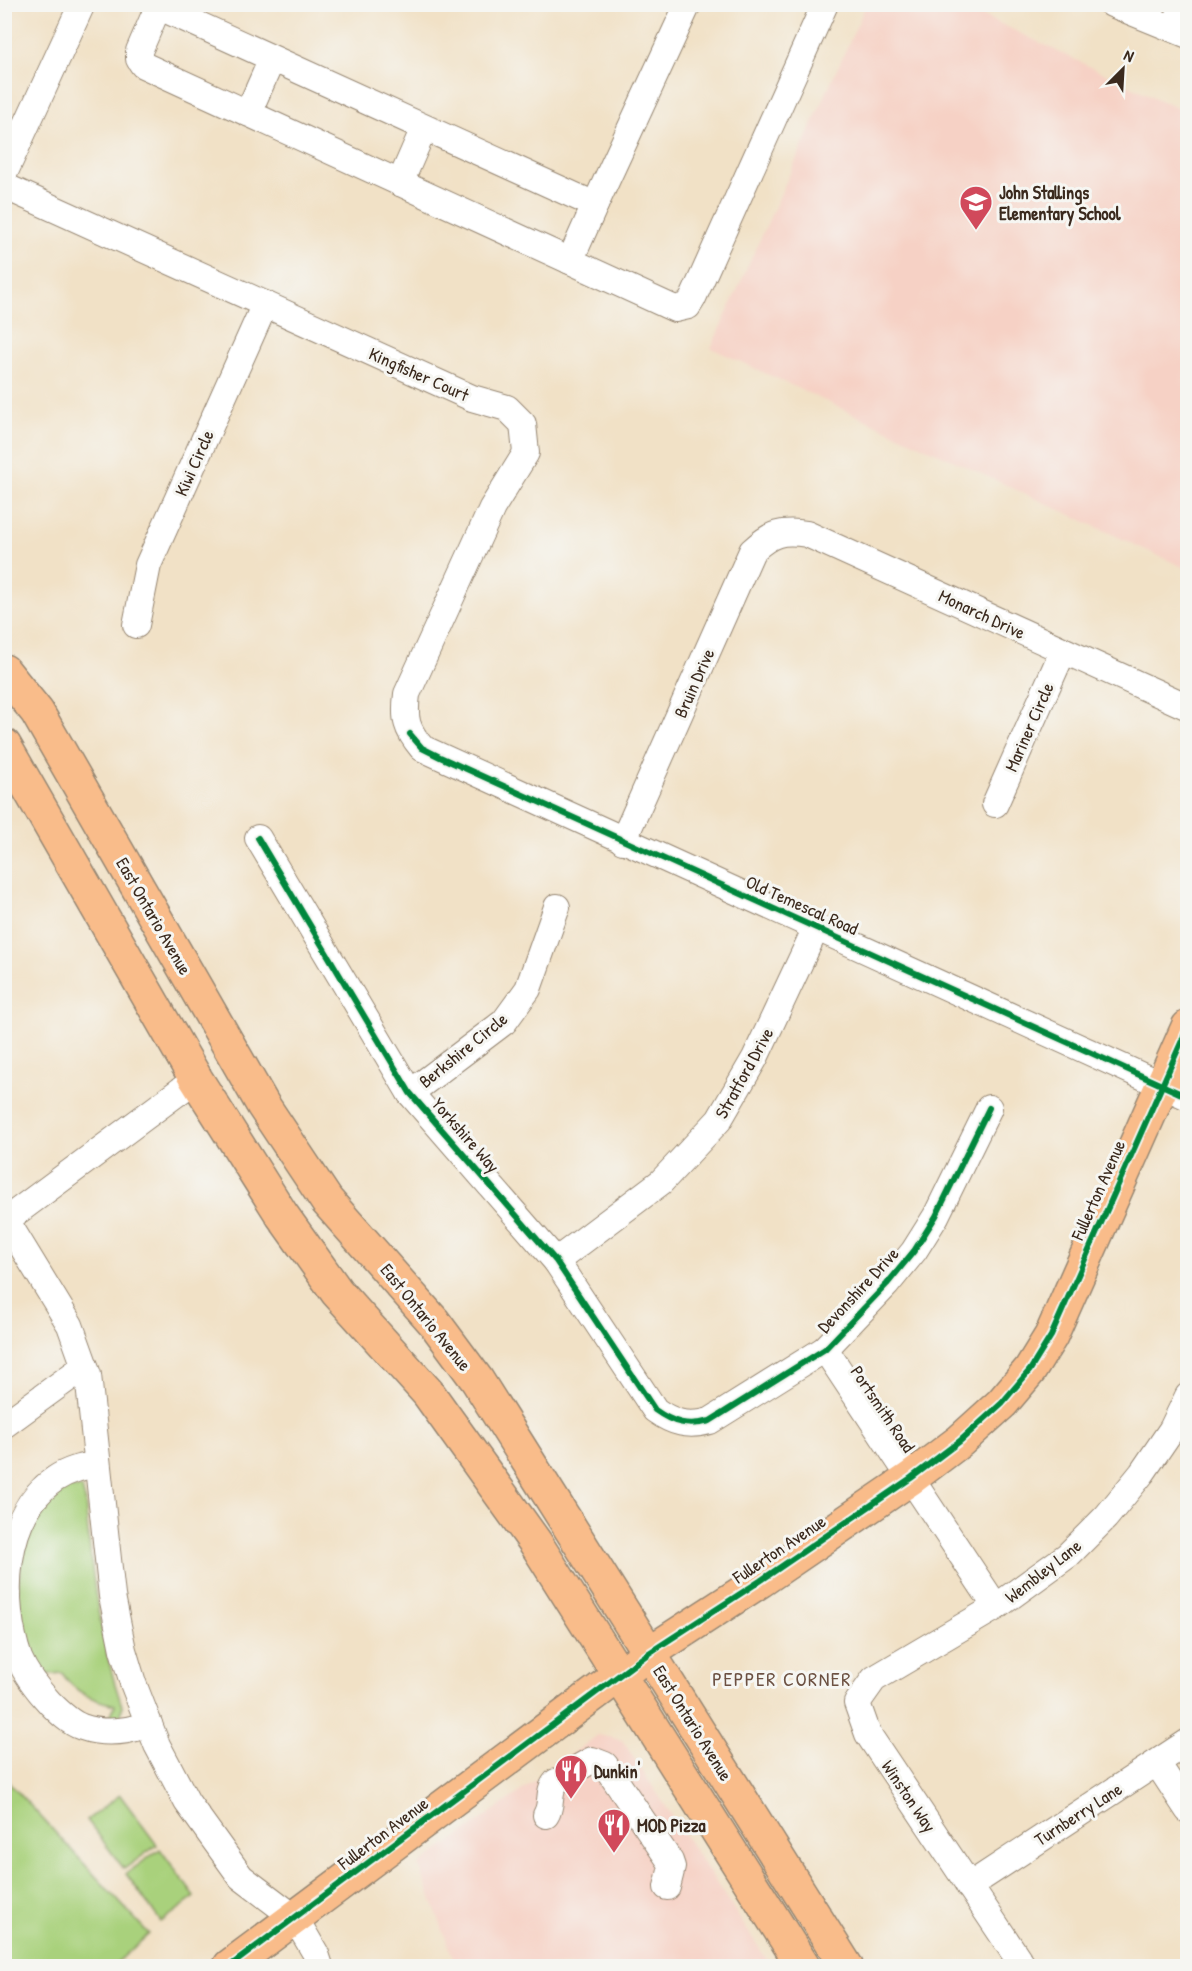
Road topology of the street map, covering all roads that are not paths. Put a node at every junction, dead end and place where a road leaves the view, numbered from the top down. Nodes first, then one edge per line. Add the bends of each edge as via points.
1 (82, 4) edge
2 (688, 4) edge
3 (825, 4) edge
4 (1112, 4) edge
5 (1184, 4) edge
6 (156, 6) edge
7 (1180, 32) edge
8 (272, 59) junction
9 (248, 113) junction
10 (424, 128) junction
11 (4, 174) edge
12 (400, 183) junction
13 (4, 186) edge
14 (596, 205) junction
15 (570, 261) junction
16 (265, 304) junction
17 (775, 534) joint
18 (136, 625) dead end
19 (1063, 651) junction
20 (4, 670) edge
21 (1188, 707) edge
22 (410, 734) joint
23 (4, 745) edge
24 (995, 804) dead end
25 (258, 838) dead end
26 (623, 841) junction
27 (557, 907) dead end
28 (816, 928) junction
29 (1188, 1027) edge
30 (188, 1084) junction
31 (1174, 1090) edge
32 (410, 1093) junction
33 (989, 1108) dead end
34 (5, 1221) edge
35 (556, 1261) junction
36 (825, 1349) junction
37 (85, 1366) junction
38 (1188, 1396) edge
39 (683, 1424) joint
40 (4, 1425) edge
41 (97, 1464) junction
42 (911, 1478) junction
43 (996, 1607) junction
44 (649, 1653) junction
45 (12, 1664) edge
46 (619, 1676) junction
47 (857, 1702) joint
48 (149, 1724) junction
49 (1188, 1742) edge
50 (1157, 1763) junction
51 (1188, 1810) edge
52 (546, 1815) dead end
53 (969, 1886) junction
54 (667, 1887) dead end
55 (296, 1918) junction
56 (230, 1966) edge
57 (320, 1966) edge
58 (802, 1966) edge
59 (846, 1966) edge
60 (1023, 1966) edge

1 - 11 street
2 - 14 street
3 - 15 street via 688,306 675,309
4 - 7 street
5 - 7 street
6 - 8 street
6 - 9 street via 139,51 143,65
8 - 9 street
8 - 10 street
9 - 12 street
10 - 12 street
10 - 14 street
12 - 15 street
13 - 16 street, Kingfisher Court
14 - 15 street
16 - 18 street, Kiwi Circle via 148,565
16 - 22 street, Kingfisher Court via 472,398 507,408 523,424 526,453 492,508 408,694 404,715
17 - 19 street, Monarch Drive via 807,534
17 - 26 street, Bruin Drive via 752,552
19 - 21 street, Monarch Drive
19 - 24 street, Mariner Circle
20 - 44 main road, East Ontario Avenue via 37,712 263,1105 327,1201 434,1322 477,1380
22 - 26 street, Old Temescal Road via 422,748
23 - 30 main road, East Ontario Avenue
25 - 32 street, Yorkshire Way
26 - 28 street, Old Temescal Road
27 - 32 street, Berkshire Circle via 528,989 504,1022
28 - 31 street, Old Temescal Road
28 - 35 street, Stratford Drive via 755,1058 719,1120 661,1182
29 - 31 main road, Fullerton Avenue
30 - 34 street
30 - 46 main road, East Ontario Avenue via 337,1292 428,1393 535,1542
31 - 42 main road, Fullerton Avenue via 1051,1336 1030,1370 1002,1403
32 - 35 street, Yorkshire Way
33 - 36 street, Devonshire Drive via 936,1216 914,1251
34 - 37 street via 70,1325
35 - 39 street, Yorkshire Way via 656,1410
36 - 39 street, Devonshire Drive via 710,1421
36 - 42 street, Portsmith Road
37 - 40 street
37 - 41 street
38 - 43 street, Wembley Lane via 1172,1429 1106,1517 1068,1556
41 - 45 street via 54,1479 24,1513 11,1548 6,1577
41 - 48 street via 112,1596 123,1650
42 - 43 street, Portsmith Road
42 - 44 main road, Fullerton Avenue
43 - 47 street, Wembley Lane via 874,1679
44 - 46 main road, Fullerton Avenue
44 - 59 main road, East Ontario Avenue
45 - 48 street via 60,1713 80,1727 103,1732 128,1731
46 - 55 main road, Fullerton Avenue
46 - 58 main road, East Ontario Avenue
47 - 53 street, Winston Way via 868,1734
48 - 55 street via 187,1802 241,1877
49 - 50 street, Turnberry Lane
50 - 51 street
50 - 53 street, Turnberry Lane
52 - 54 street via 551,1787 562,1777 592,1760 605,1764 670,1861
53 - 60 street, Winston Way
55 - 56 main road, Fullerton Avenue
55 - 57 street

